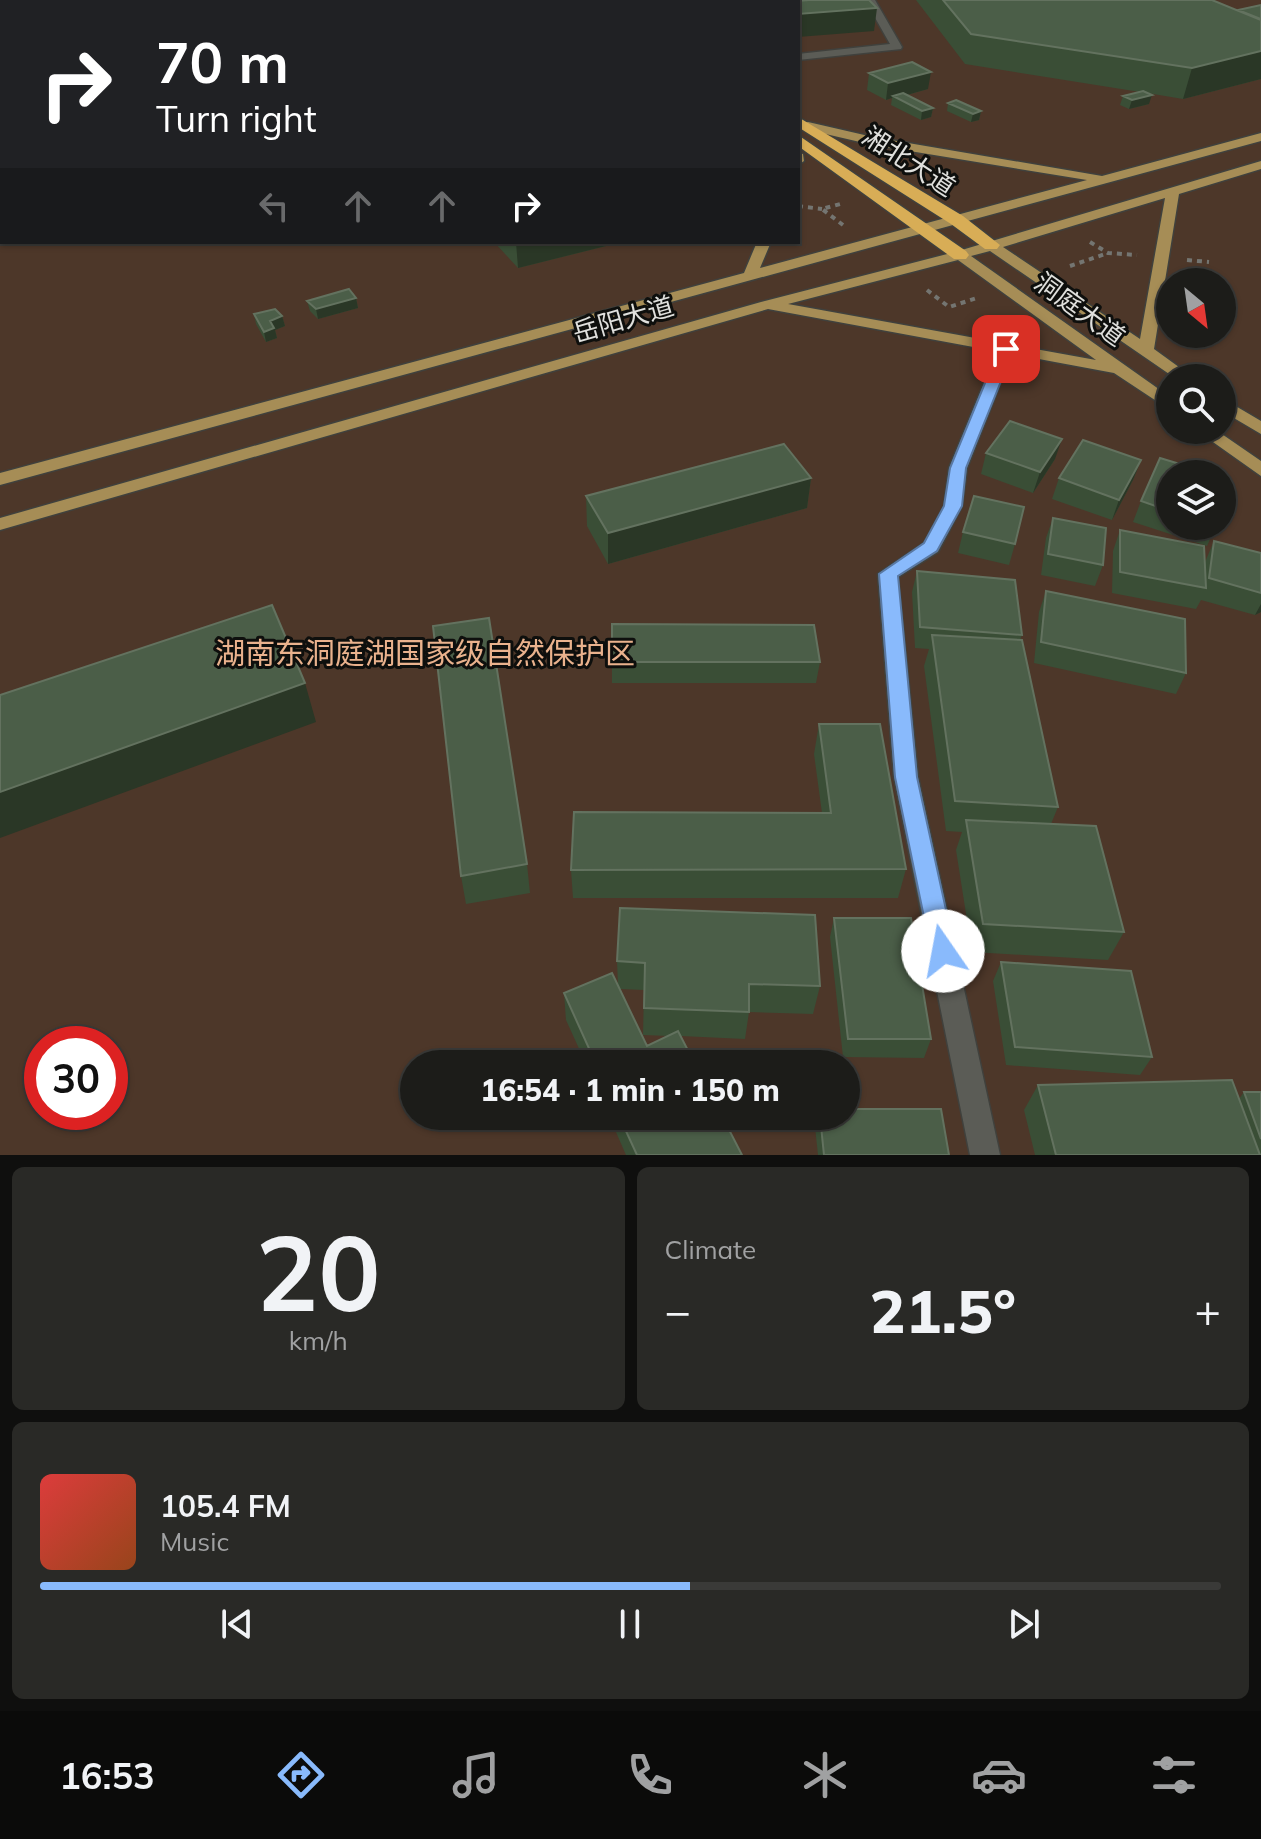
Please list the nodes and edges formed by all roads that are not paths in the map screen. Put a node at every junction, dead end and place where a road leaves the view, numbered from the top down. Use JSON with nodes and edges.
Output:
{"nodes":[{"id":1,"x":870,"y":0,"type":"edge"},
{"id":2,"x":800,"y":57,"type":"edge"},
{"id":3,"x":801,"y":129,"type":"edge"},
{"id":4,"x":1261,"y":137,"type":"edge"},
{"id":5,"x":1261,"y":165,"type":"edge"},
{"id":6,"x":1105,"y":179,"type":"junction"},
{"id":7,"x":1173,"y":189,"type":"junction"},
{"id":8,"x":957,"y":220,"type":"junction"},
{"id":9,"x":927,"y":230,"type":"junction"},
{"id":10,"x":763,"y":244,"type":"edge"},
{"id":11,"x":991,"y":245,"type":"junction"},
{"id":12,"x":960,"y":255,"type":"junction"},
{"id":13,"x":751,"y":273,"type":"junction"},
{"id":14,"x":766,"y":305,"type":"junction"},
{"id":15,"x":1006,"y":349,"type":"junction"},
{"id":16,"x":1146,"y":350,"type":"junction"},
{"id":17,"x":1166,"y":364,"type":"edge"},
{"id":18,"x":1120,"y":369,"type":"junction"},
{"id":19,"x":1156,"y":395,"type":"edge"},
{"id":20,"x":1236,"y":412,"type":"edge"},
{"id":21,"x":1261,"y":429,"type":"edge"},
{"id":22,"x":1225,"y":444,"type":"edge"},
{"id":23,"x":1261,"y":470,"type":"edge"},
{"id":24,"x":0,"y":479,"type":"edge"},
{"id":25,"x":0,"y":524,"type":"edge"},
{"id":26,"x":985,"y":1155,"type":"edge"}],
"edges":[{"from":1,"to":2,"type":"street"},
{"from":3,"to":6,"type":"main road"},
{"from":3,"to":8,"type":"highway","name":"湘北大道"},
{"from":3,"to":9,"type":"highway","name":"湘北大道"},
{"from":4,"to":6,"type":"main road","name":"岳阳大道"},
{"from":5,"to":7,"type":"main road","name":"岳阳大道"},
{"from":6,"to":8,"type":"main road","name":"岳阳大道"},
{"from":7,"to":11,"type":"main road","name":"岳阳大道"},
{"from":7,"to":16,"type":"main road"},
{"from":8,"to":9,"type":"main road","name":"岳阳大道"},
{"from":8,"to":11,"type":"highway","name":"湘北大道"},
{"from":9,"to":12,"type":"highway","name":"湘北大道"},
{"from":9,"to":13,"type":"main road","name":"岳阳大道"},
{"from":10,"to":13,"type":"main road"},
{"from":11,"to":12,"type":"main road","name":"岳阳大道"},
{"from":11,"to":16,"type":"main road","name":"洞庭大道"},
{"from":12,"to":14,"type":"main road","name":"岳阳大道"},
{"from":12,"to":18,"type":"main road","name":"洞庭大道"},
{"from":13,"to":24,"type":"main road","name":"岳阳大道"},
{"from":14,"to":15,"type":"main road"},
{"from":14,"to":25,"type":"main road","name":"岳阳大道"},
{"from":15,"to":18,"type":"main road"},
{"from":15,"to":26,"type":"street"},
{"from":16,"to":17,"type":"main road","name":"洞庭大道"},
{"from":18,"to":19,"type":"main road","name":"洞庭大道"},
{"from":20,"to":21,"type":"main road"},
{"from":22,"to":23,"type":"main road"}]}
